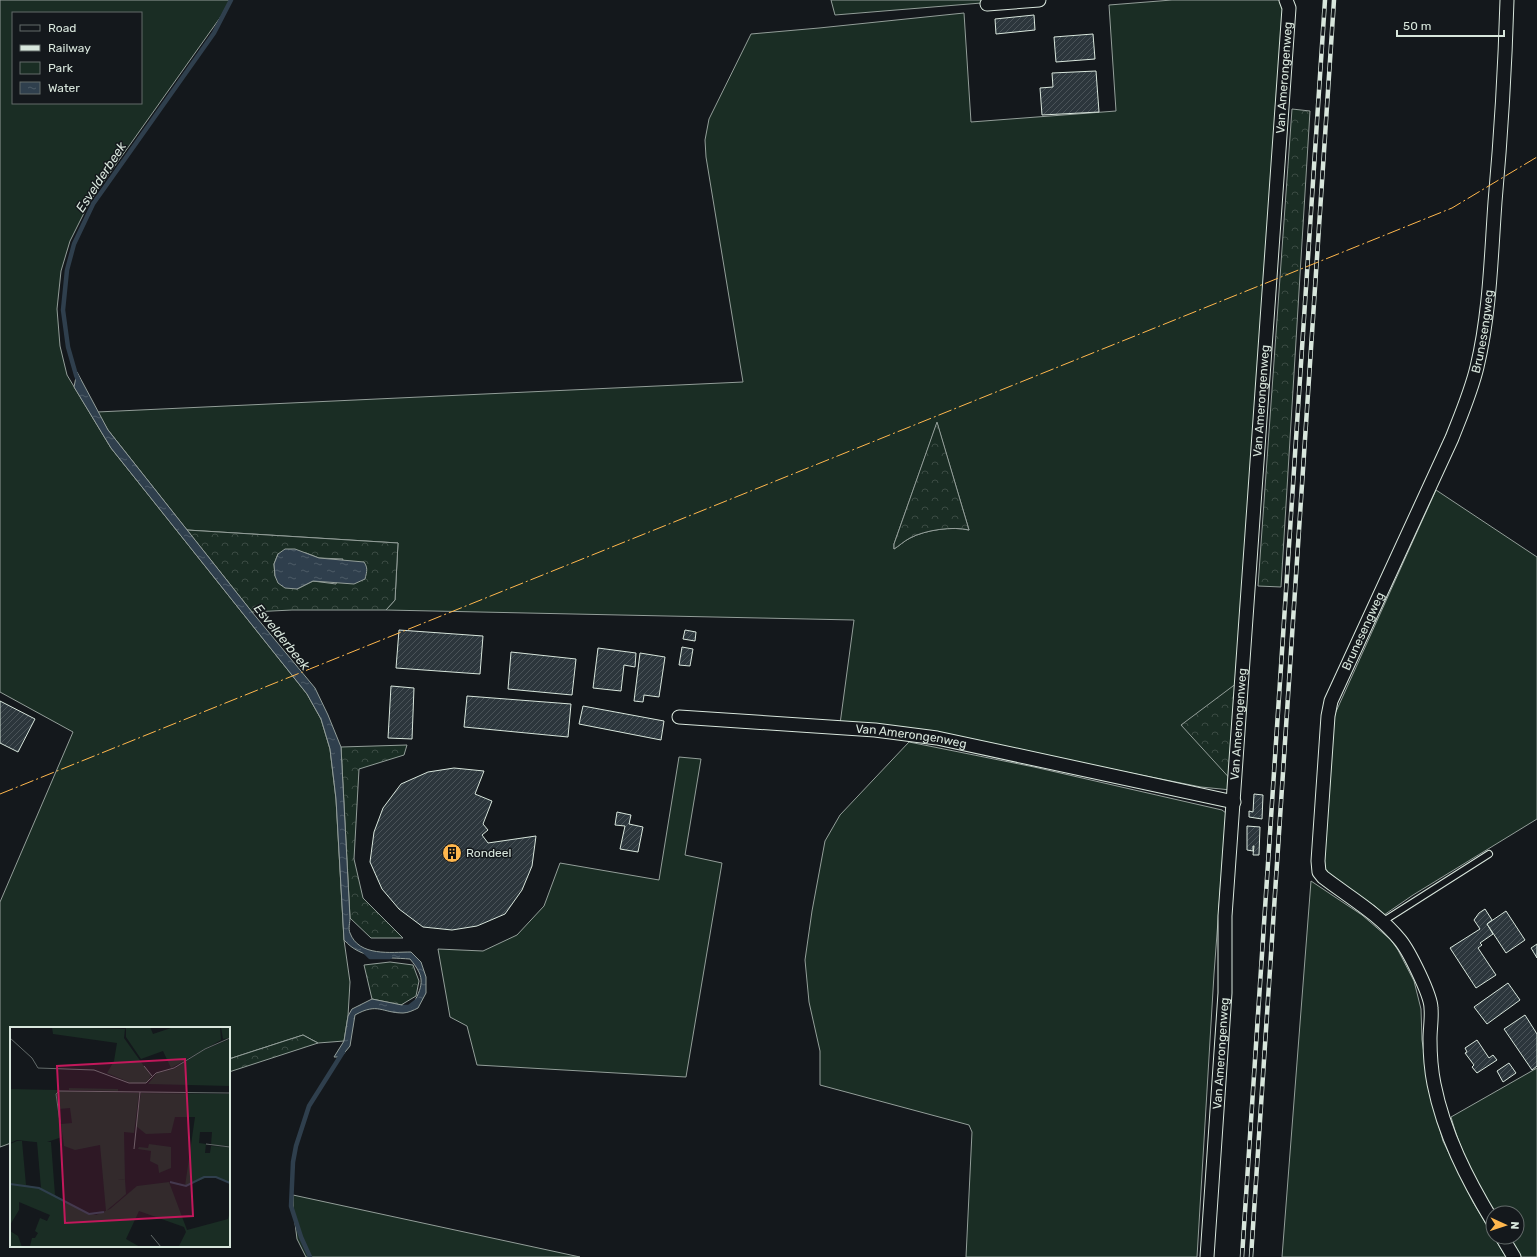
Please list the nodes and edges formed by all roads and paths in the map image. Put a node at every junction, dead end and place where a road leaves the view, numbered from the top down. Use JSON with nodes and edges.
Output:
{"nodes":[{"id":1,"x":1039,"y":0,"type":"edge"},
{"id":2,"x":1286,"y":0,"type":"edge"},
{"id":3,"x":1507,"y":0,"type":"edge"},
{"id":4,"x":987,"y":4,"type":"dead end"},
{"id":5,"x":679,"y":717,"type":"dead end"},
{"id":6,"x":1234,"y":802,"type":"junction"},
{"id":7,"x":1489,"y":854,"type":"dead end"},
{"id":8,"x":1382,"y":922,"type":"junction"},
{"id":9,"x":1485,"y":1208,"type":"edge"},
{"id":10,"x":1507,"y":1245,"type":"edge"},
{"id":11,"x":1207,"y":1257,"type":"edge"},
{"id":12,"x":1514,"y":1257,"type":"edge"}],
"edges":[{"from":1,"to":4,"type":"street"},
{"from":2,"to":6,"type":"street","name":"Van Amerongenweg"},
{"from":3,"to":8,"type":"street","name":"Brunesengweg"},
{"from":5,"to":6,"type":"street","name":"Van Amerongenweg"},
{"from":6,"to":11,"type":"street","name":"Van Amerongenweg"},
{"from":7,"to":8,"type":"lane"},
{"from":8,"to":9,"type":"street","name":"Brunesengweg"},
{"from":10,"to":12,"type":"street"}]}
